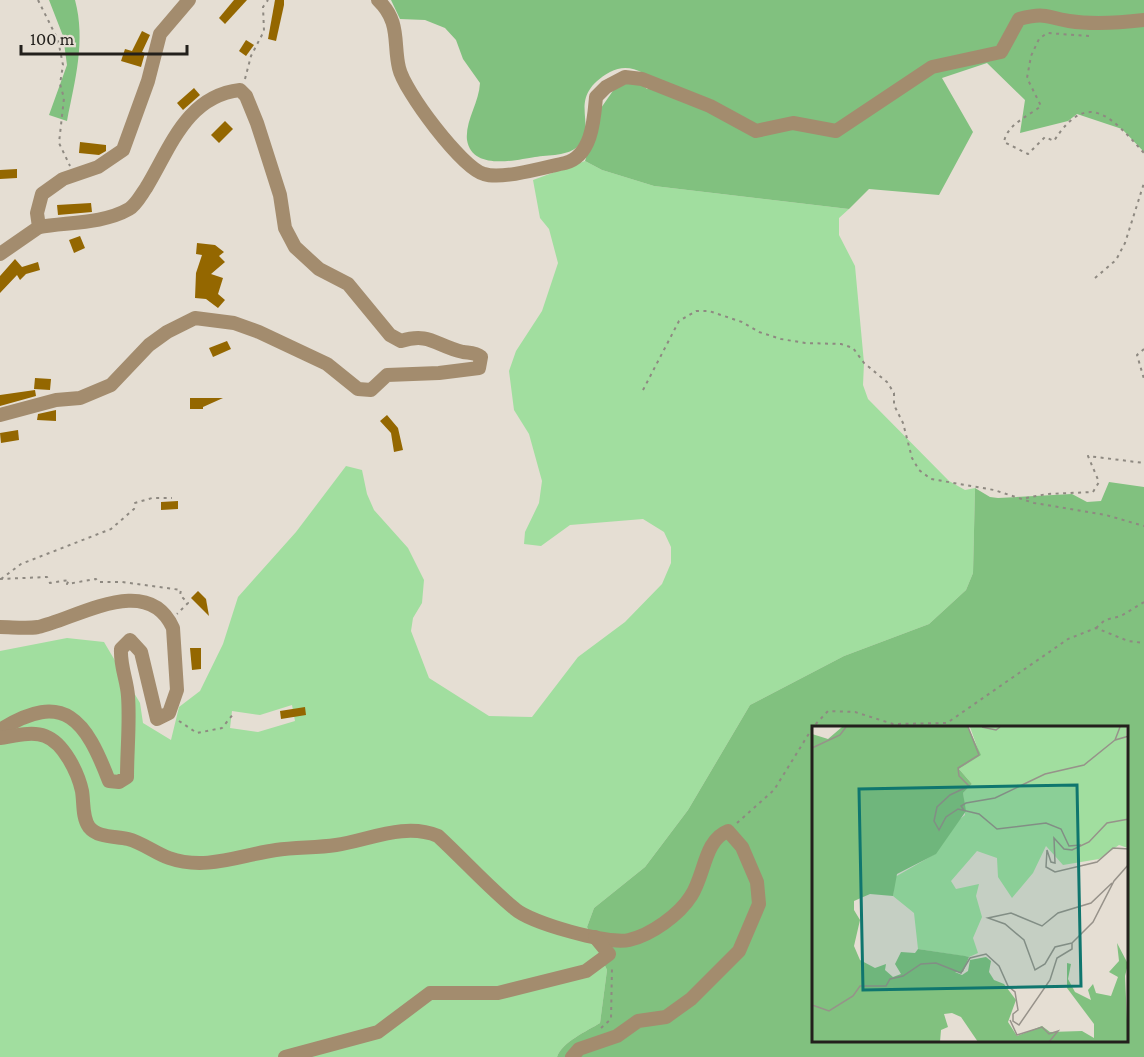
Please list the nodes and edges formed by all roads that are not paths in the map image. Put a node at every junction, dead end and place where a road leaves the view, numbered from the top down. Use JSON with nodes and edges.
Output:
{"nodes":[{"id":1,"x":189,"y":0,"type":"edge"},
{"id":2,"x":378,"y":0,"type":"edge"},
{"id":3,"x":1144,"y":21,"type":"edge"},
{"id":4,"x":39,"y":227,"type":"junction"},
{"id":5,"x":0,"y":254,"type":"edge"},
{"id":6,"x":0,"y":415,"type":"edge"},
{"id":7,"x":0,"y":627,"type":"edge"},
{"id":8,"x":0,"y":730,"type":"edge"},
{"id":9,"x":0,"y":738,"type":"edge"},
{"id":10,"x":595,"y":937,"type":"junction"},
{"id":11,"x":285,"y":1057,"type":"edge"},
{"id":12,"x":572,"y":1057,"type":"edge"}],
"edges":[{"from":1,"to":4,"type":"street"},
{"from":2,"to":3,"type":"street"},
{"from":4,"to":5,"type":"street"},
{"from":4,"to":6,"type":"street"},
{"from":7,"to":8,"type":"street"},
{"from":9,"to":10,"type":"street"},
{"from":10,"to":11,"type":"street"},
{"from":10,"to":12,"type":"street"}]}
